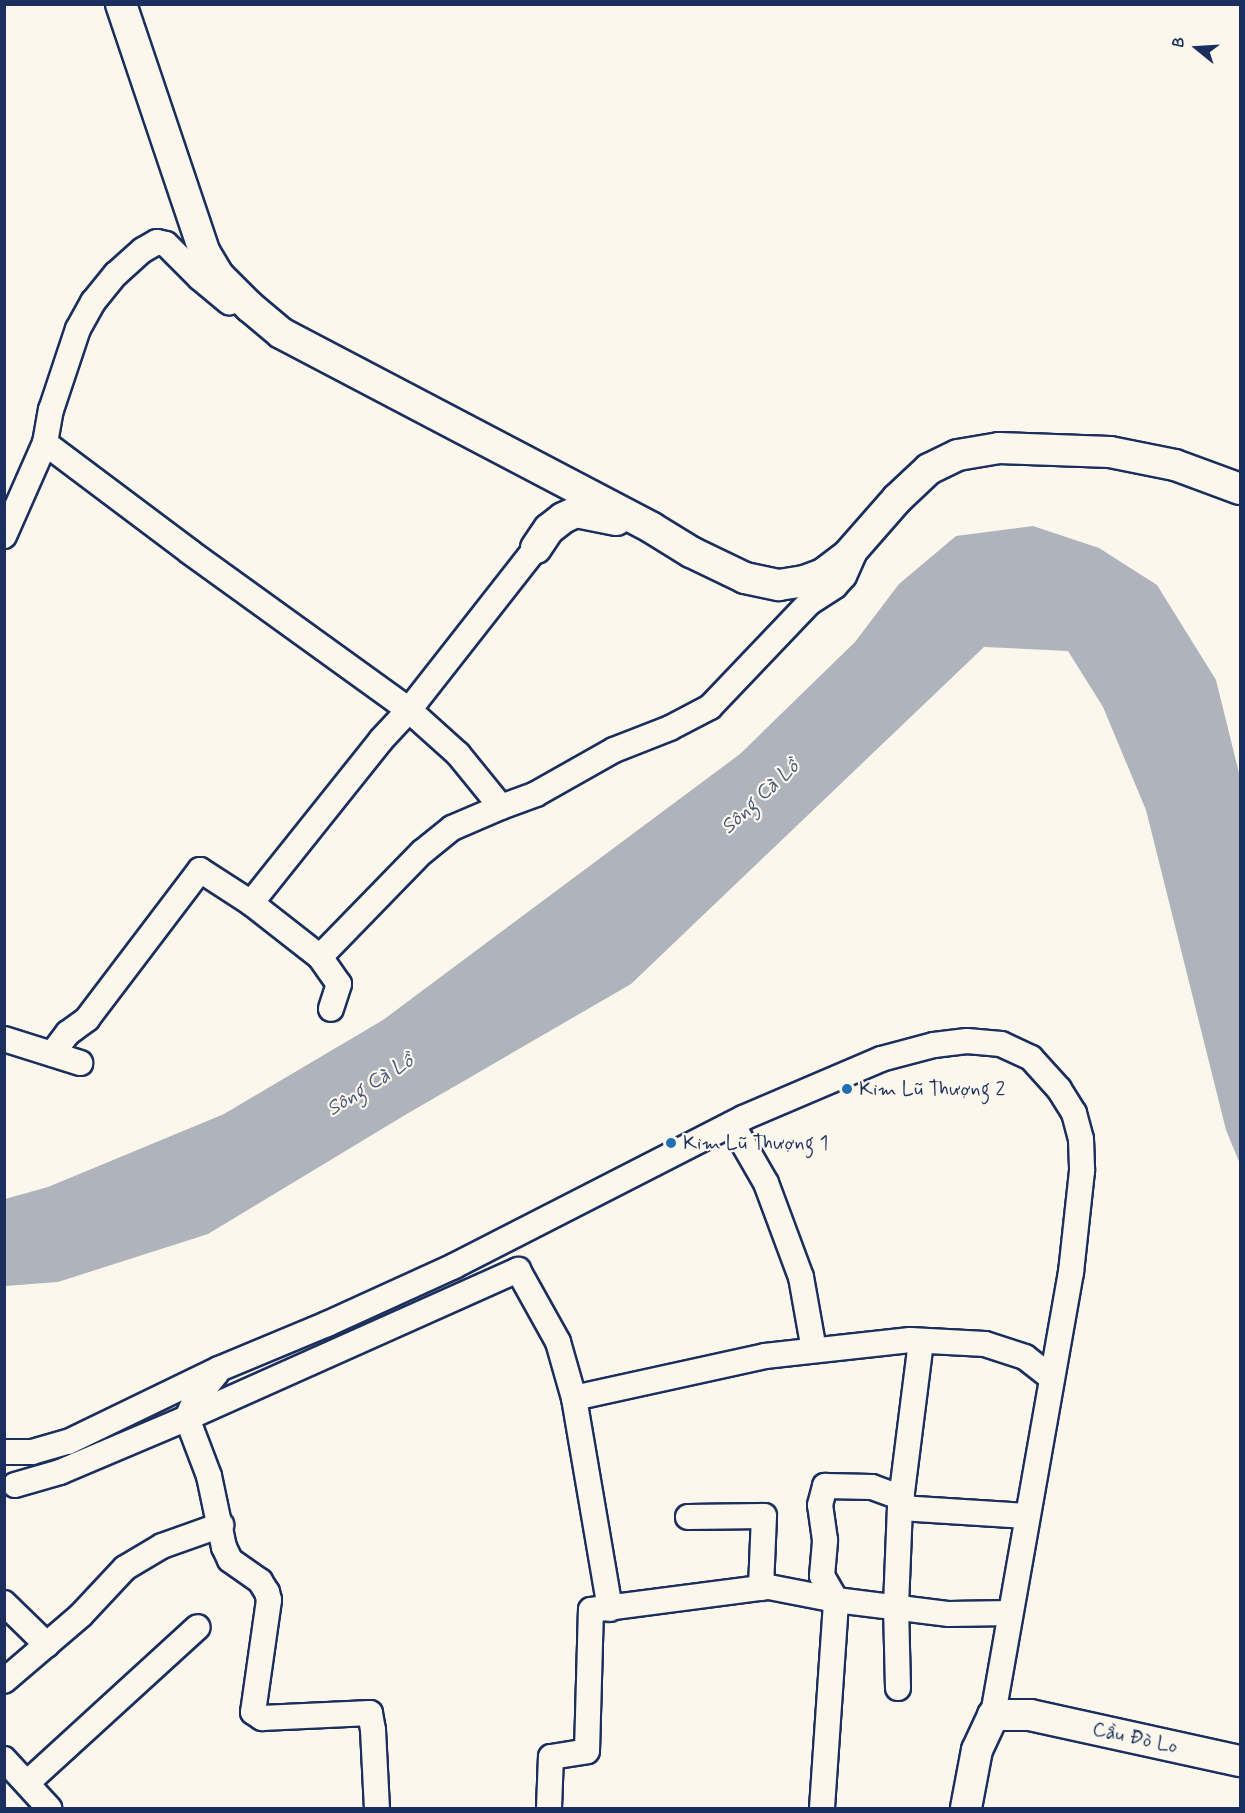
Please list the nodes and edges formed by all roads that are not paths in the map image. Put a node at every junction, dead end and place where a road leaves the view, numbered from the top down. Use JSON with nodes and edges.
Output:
{"nodes":[{"id":1,"x":121,"y":4,"type":"edge"},
{"id":2,"x":281,"y":333,"type":"junction"},
{"id":3,"x":45,"y":443,"type":"junction"},
{"id":4,"x":1240,"y":489,"type":"edge"},
{"id":5,"x":652,"y":528,"type":"junction"},
{"id":6,"x":4,"y":536,"type":"edge"},
{"id":7,"x":858,"y":544,"type":"junction"},
{"id":8,"x":536,"y":548,"type":"joint"},
{"id":9,"x":409,"y":710,"type":"junction"},
{"id":10,"x":501,"y":807,"type":"junction"},
{"id":11,"x":251,"y":903,"type":"junction"},
{"id":12,"x":320,"y":957,"type":"junction"},
{"id":13,"x":331,"y":1009,"type":"dead end"},
{"id":14,"x":4,"y":1039,"type":"edge"},
{"id":15,"x":52,"y":1054,"type":"junction"},
{"id":16,"x":80,"y":1063,"type":"dead end"},
{"id":17,"x":732,"y":1124,"type":"junction"},
{"id":18,"x":454,"y":1266,"type":"junction"},
{"id":19,"x":518,"y":1270,"type":"junction"},
{"id":20,"x":921,"y":1341,"type":"junction"},
{"id":21,"x":814,"y":1350,"type":"junction"},
{"id":22,"x":219,"y":1369,"type":"junction"},
{"id":23,"x":1052,"y":1378,"type":"junction"},
{"id":24,"x":574,"y":1398,"type":"junction"},
{"id":25,"x":187,"y":1418,"type":"junction"},
{"id":26,"x":4,"y":1452,"type":"edge"},
{"id":27,"x":15,"y":1485,"type":"dead end"},
{"id":28,"x":901,"y":1504,"type":"junction"},
{"id":29,"x":1027,"y":1516,"type":"junction"},
{"id":30,"x":688,"y":1517,"type":"dead end"},
{"id":31,"x":221,"y":1526,"type":"junction"},
{"id":32,"x":761,"y":1588,"type":"junction"},
{"id":33,"x":836,"y":1600,"type":"junction"},
{"id":34,"x":4,"y":1603,"type":"edge"},
{"id":35,"x":896,"y":1606,"type":"junction"},
{"id":36,"x":610,"y":1609,"type":"junction"},
{"id":37,"x":1010,"y":1613,"type":"junction"},
{"id":38,"x":198,"y":1627,"type":"dead end"},
{"id":39,"x":47,"y":1645,"type":"junction"},
{"id":40,"x":4,"y":1681,"type":"edge"},
{"id":41,"x":898,"y":1688,"type":"dead end"},
{"id":42,"x":993,"y":1715,"type":"junction"},
{"id":43,"x":4,"y":1759,"type":"edge"},
{"id":44,"x":1240,"y":1761,"type":"edge"},
{"id":45,"x":27,"y":1783,"type":"junction"},
{"id":46,"x":48,"y":1809,"type":"edge"},
{"id":47,"x":377,"y":1809,"type":"edge"},
{"id":48,"x":549,"y":1809,"type":"edge"},
{"id":49,"x":822,"y":1809,"type":"edge"},
{"id":50,"x":966,"y":1809,"type":"edge"}],
"edges":[{"from":1,"to":2,"type":"main road"},
{"from":2,"to":3,"type":"street"},
{"from":2,"to":5,"type":"main road"},
{"from":3,"to":6,"type":"street"},
{"from":3,"to":9,"type":"street"},
{"from":4,"to":7,"type":"main road"},
{"from":5,"to":7,"type":"main road"},
{"from":5,"to":8,"type":"main road"},
{"from":7,"to":10,"type":"street"},
{"from":8,"to":9,"type":"street"},
{"from":9,"to":10,"type":"street"},
{"from":9,"to":11,"type":"street"},
{"from":10,"to":12,"type":"street"},
{"from":11,"to":12,"type":"street"},
{"from":11,"to":15,"type":"street"},
{"from":12,"to":13,"type":"street"},
{"from":14,"to":15,"type":"street"},
{"from":15,"to":16,"type":"street"},
{"from":17,"to":18,"type":"street"},
{"from":17,"to":21,"type":"street"},
{"from":17,"to":23,"type":"street"},
{"from":18,"to":19,"type":"street"},
{"from":18,"to":22,"type":"street"},
{"from":19,"to":24,"type":"street"},
{"from":19,"to":25,"type":"street"},
{"from":20,"to":21,"type":"street"},
{"from":20,"to":23,"type":"street"},
{"from":20,"to":28,"type":"street"},
{"from":21,"to":24,"type":"street"},
{"from":22,"to":25,"type":"street"},
{"from":22,"to":26,"type":"street"},
{"from":23,"to":29,"type":"street"},
{"from":24,"to":36,"type":"street"},
{"from":25,"to":27,"type":"street"},
{"from":25,"to":31,"type":"street"},
{"from":28,"to":29,"type":"street"},
{"from":28,"to":33,"type":"street"},
{"from":28,"to":35,"type":"street"},
{"from":29,"to":37,"type":"street"},
{"from":30,"to":32,"type":"street"},
{"from":31,"to":39,"type":"street"},
{"from":31,"to":47,"type":"street"},
{"from":32,"to":33,"type":"street"},
{"from":32,"to":36,"type":"street"},
{"from":33,"to":35,"type":"street"},
{"from":33,"to":49,"type":"street"},
{"from":34,"to":39,"type":"street"},
{"from":35,"to":37,"type":"street"},
{"from":35,"to":41,"type":"street"},
{"from":36,"to":48,"type":"street"},
{"from":37,"to":42,"type":"street"},
{"from":38,"to":45,"type":"street"},
{"from":39,"to":40,"type":"street"},
{"from":42,"to":44,"type":"main road","name":"Cầu Đò Lo"},
{"from":42,"to":50,"type":"main road"},
{"from":43,"to":45,"type":"street"},
{"from":45,"to":46,"type":"street"}]}
